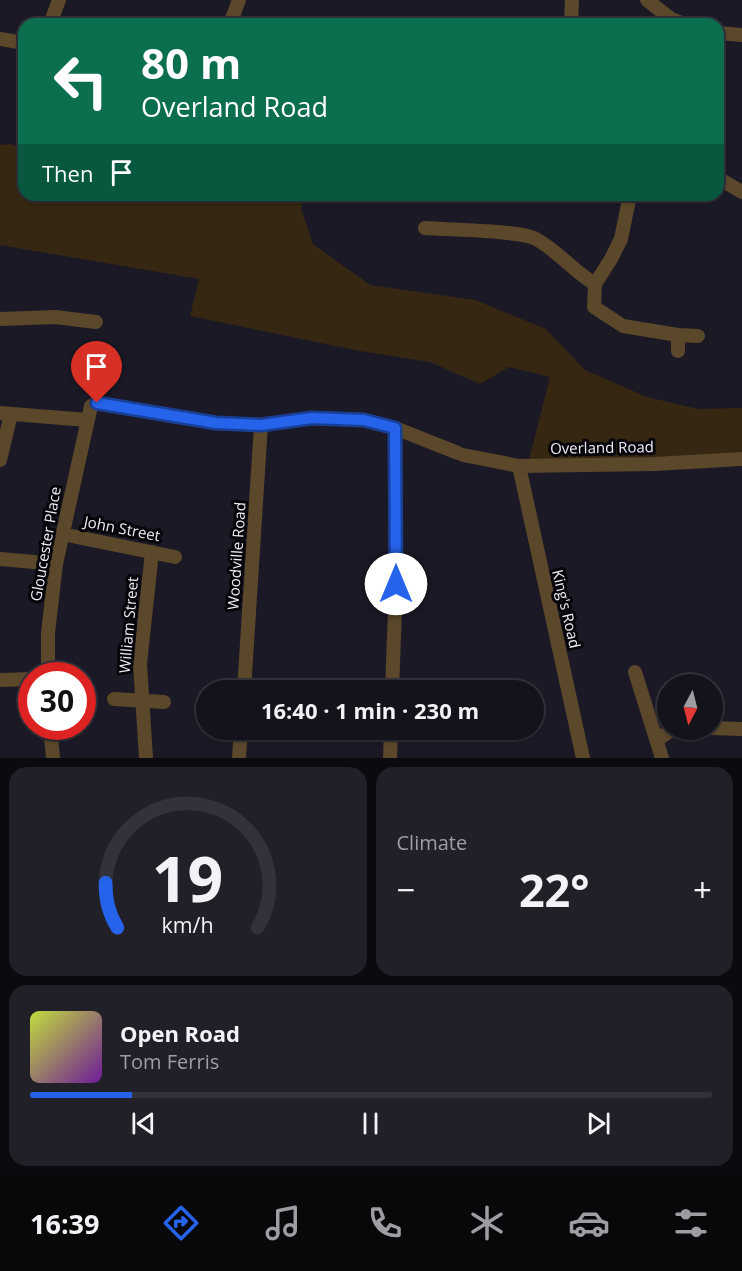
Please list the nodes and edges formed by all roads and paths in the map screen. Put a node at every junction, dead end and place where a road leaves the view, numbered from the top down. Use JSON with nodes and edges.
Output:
{"nodes":[{"id":1,"x":59,"y":0,"type":"edge"},
{"id":2,"x":239,"y":0,"type":"edge"},
{"id":3,"x":572,"y":0,"type":"edge"},
{"id":4,"x":647,"y":0,"type":"edge"},
{"id":5,"x":52,"y":18,"type":"edge"},
{"id":6,"x":232,"y":18,"type":"edge"},
{"id":7,"x":571,"y":18,"type":"edge"},
{"id":8,"x":670,"y":18,"type":"edge"},
{"id":9,"x":724,"y":34,"type":"edge"},
{"id":10,"x":742,"y":35,"type":"edge"},
{"id":11,"x":0,"y":39,"type":"edge"},
{"id":12,"x":18,"y":41,"type":"edge"},
{"id":13,"x":724,"y":182,"type":"edge"},
{"id":14,"x":742,"y":192,"type":"edge"},
{"id":15,"x":629,"y":201,"type":"edge"},
{"id":16,"x":425,"y":228,"type":"dead end"},
{"id":17,"x":595,"y":284,"type":"junction"},
{"id":18,"x":0,"y":320,"type":"edge"},
{"id":19,"x":96,"y":322,"type":"dead end"},
{"id":20,"x":678,"y":335,"type":"junction"},
{"id":21,"x":698,"y":336,"type":"dead end"},
{"id":22,"x":678,"y":351,"type":"dead end"},
{"id":23,"x":6,"y":413,"type":"edge"},
{"id":24,"x":87,"y":420,"type":"junction"},
{"id":25,"x":261,"y":425,"type":"junction"},
{"id":26,"x":395,"y":428,"type":"junction"},
{"id":27,"x":742,"y":459,"type":"edge"},
{"id":28,"x":0,"y":460,"type":"edge"},
{"id":29,"x":519,"y":466,"type":"junction"},
{"id":30,"x":62,"y":534,"type":"junction"},
{"id":31,"x":152,"y":552,"type":"junction"},
{"id":32,"x":175,"y":557,"type":"dead end"},
{"id":33,"x":0,"y":559,"type":"edge"},
{"id":34,"x":56,"y":564,"type":"junction"},
{"id":35,"x":48,"y":662,"type":"edge"},
{"id":36,"x":635,"y":672,"type":"dead end"},
{"id":37,"x":18,"y":679,"type":"edge"},
{"id":38,"x":0,"y":680,"type":"edge"},
{"id":39,"x":245,"y":680,"type":"edge"},
{"id":40,"x":392,"y":680,"type":"edge"},
{"id":41,"x":114,"y":699,"type":"dead end"},
{"id":42,"x":141,"y":701,"type":"junction"},
{"id":43,"x":164,"y":702,"type":"dead end"},
{"id":44,"x":723,"y":728,"type":"edge"},
{"id":45,"x":742,"y":729,"type":"edge"},
{"id":46,"x":51,"y":740,"type":"edge"},
{"id":47,"x":240,"y":740,"type":"edge"},
{"id":48,"x":391,"y":740,"type":"edge"},
{"id":49,"x":657,"y":740,"type":"joint"},
{"id":50,"x":53,"y":758,"type":"edge"},
{"id":51,"x":146,"y":758,"type":"edge"},
{"id":52,"x":239,"y":758,"type":"edge"},
{"id":53,"x":390,"y":758,"type":"edge"},
{"id":54,"x":583,"y":758,"type":"edge"},
{"id":55,"x":662,"y":758,"type":"edge"}],
"edges":[{"from":1,"to":5,"type":"street"},
{"from":2,"to":6,"type":"street"},
{"from":3,"to":7,"type":"street"},
{"from":4,"to":8,"type":"street"},
{"from":9,"to":10,"type":"street"},
{"from":11,"to":12,"type":"street"},
{"from":13,"to":14,"type":"street"},
{"from":15,"to":17,"type":"street"},
{"from":16,"to":17,"type":"street"},
{"from":17,"to":20,"type":"street"},
{"from":18,"to":19,"type":"street"},
{"from":20,"to":21,"type":"street"},
{"from":20,"to":22,"type":"street"},
{"from":23,"to":24,"type":"street"},
{"from":23,"to":28,"type":"street"},
{"from":24,"to":25,"type":"street","name":"Overland Road"},
{"from":24,"to":30,"type":"street","name":"Gloucester Place"},
{"from":25,"to":26,"type":"street","name":"Overland Road"},
{"from":25,"to":39,"type":"street","name":"Woodville Road"},
{"from":26,"to":29,"type":"street","name":"Overland Road"},
{"from":26,"to":40,"type":"street"},
{"from":27,"to":29,"type":"street","name":"Overland Road"},
{"from":29,"to":54,"type":"street","name":"King's Road"},
{"from":30,"to":31,"type":"street","name":"John Street"},
{"from":30,"to":34,"type":"street","name":"Gloucester Place"},
{"from":31,"to":32,"type":"street","name":"John Street"},
{"from":31,"to":42,"type":"street","name":"William Street"},
{"from":33,"to":34,"type":"street"},
{"from":34,"to":35,"type":"street","name":"Gloucester Place"},
{"from":36,"to":49,"type":"street"},
{"from":37,"to":38,"type":"street"},
{"from":41,"to":42,"type":"street"},
{"from":42,"to":43,"type":"street"},
{"from":42,"to":51,"type":"street","name":"William Street"},
{"from":44,"to":45,"type":"street"},
{"from":46,"to":50,"type":"street"},
{"from":47,"to":52,"type":"street"},
{"from":48,"to":53,"type":"street"},
{"from":49,"to":55,"type":"street"}]}
